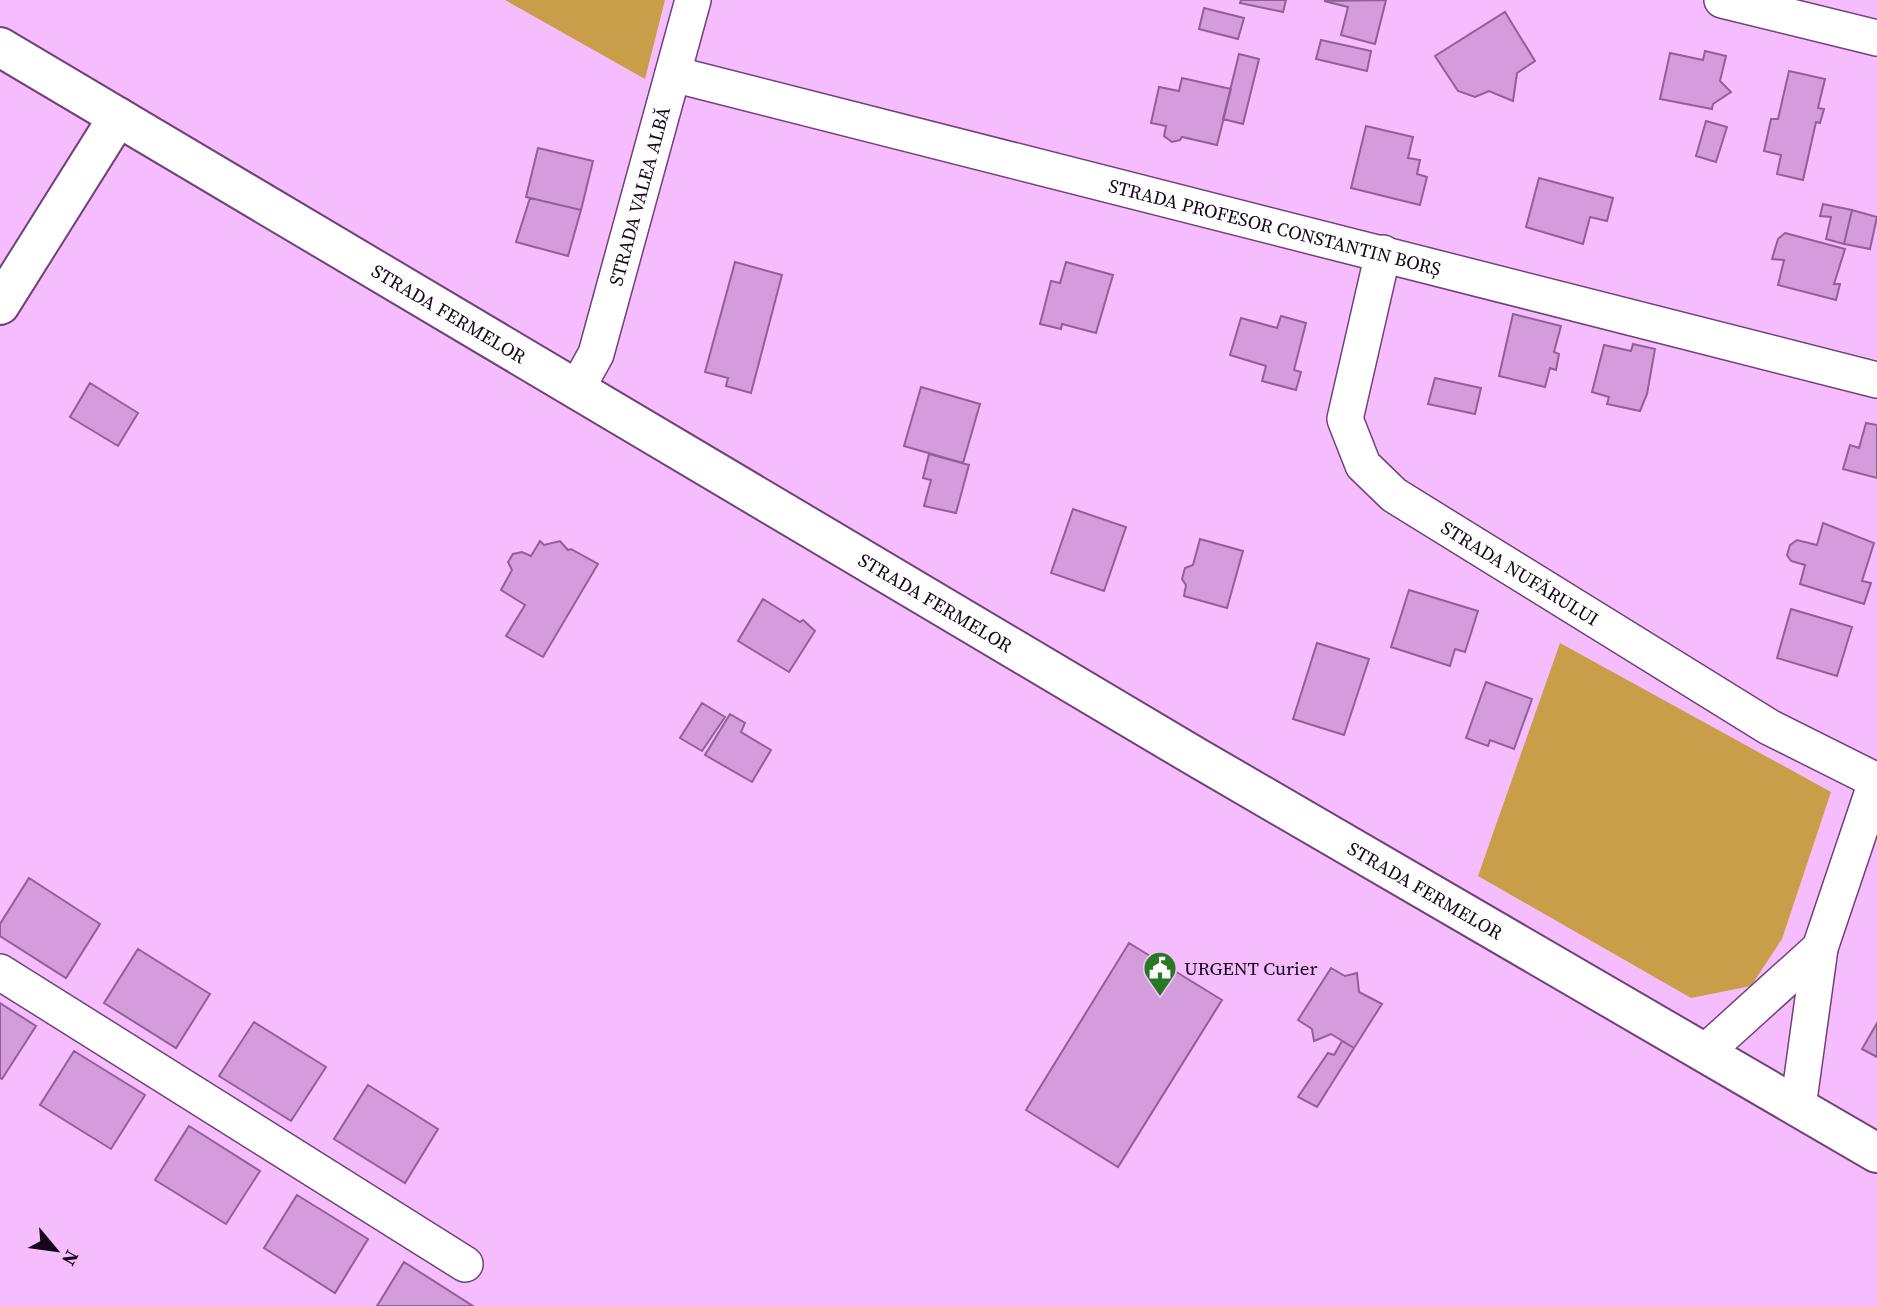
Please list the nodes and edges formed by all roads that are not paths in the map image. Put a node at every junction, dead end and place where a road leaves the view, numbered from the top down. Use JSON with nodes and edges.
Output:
{"nodes":[{"id":1,"x":693,"y":0,"type":"edge"},
{"id":2,"x":1722,"y":0,"type":"edge"},
{"id":3,"x":1877,"y":38,"type":"edge"},
{"id":4,"x":0,"y":47,"type":"edge"},
{"id":5,"x":673,"y":74,"type":"junction"},
{"id":6,"x":118,"y":117,"type":"junction"},
{"id":7,"x":1383,"y":253,"type":"junction"},
{"id":8,"x":0,"y":305,"type":"edge"},
{"id":9,"x":1877,"y":380,"type":"edge"},
{"id":10,"x":576,"y":390,"type":"junction"},
{"id":11,"x":1877,"y":780,"type":"edge"},
{"id":12,"x":1820,"y":948,"type":"junction"},
{"id":13,"x":0,"y":972,"type":"edge"},
{"id":14,"x":1704,"y":1053,"type":"junction"},
{"id":15,"x":1798,"y":1107,"type":"junction"},
{"id":16,"x":1877,"y":1153,"type":"edge"},
{"id":17,"x":465,"y":1264,"type":"dead end"}],
"edges":[{"from":1,"to":5,"type":"street","name":"STRADA VALEA ALBĂ"},
{"from":2,"to":3,"type":"street"},
{"from":4,"to":6,"type":"street","name":"STRADA FERMELOR"},
{"from":5,"to":7,"type":"street","name":"STRADA PROFESOR CONSTANTIN BORȘ"},
{"from":5,"to":10,"type":"street","name":"STRADA VALEA ALBĂ"},
{"from":6,"to":8,"type":"street"},
{"from":6,"to":10,"type":"street","name":"STRADA FERMELOR"},
{"from":7,"to":9,"type":"street","name":"STRADA PROFESOR CONSTANTIN BORȘ"},
{"from":7,"to":11,"type":"street","name":"STRADA NUFĂRULUI"},
{"from":10,"to":14,"type":"street","name":"STRADA FERMELOR"},
{"from":11,"to":12,"type":"street"},
{"from":12,"to":14,"type":"street"},
{"from":12,"to":15,"type":"street"},
{"from":13,"to":17,"type":"street"},
{"from":14,"to":15,"type":"street","name":"STRADA FERMELOR"},
{"from":15,"to":16,"type":"street","name":"STRADA FERMELOR"}]}
